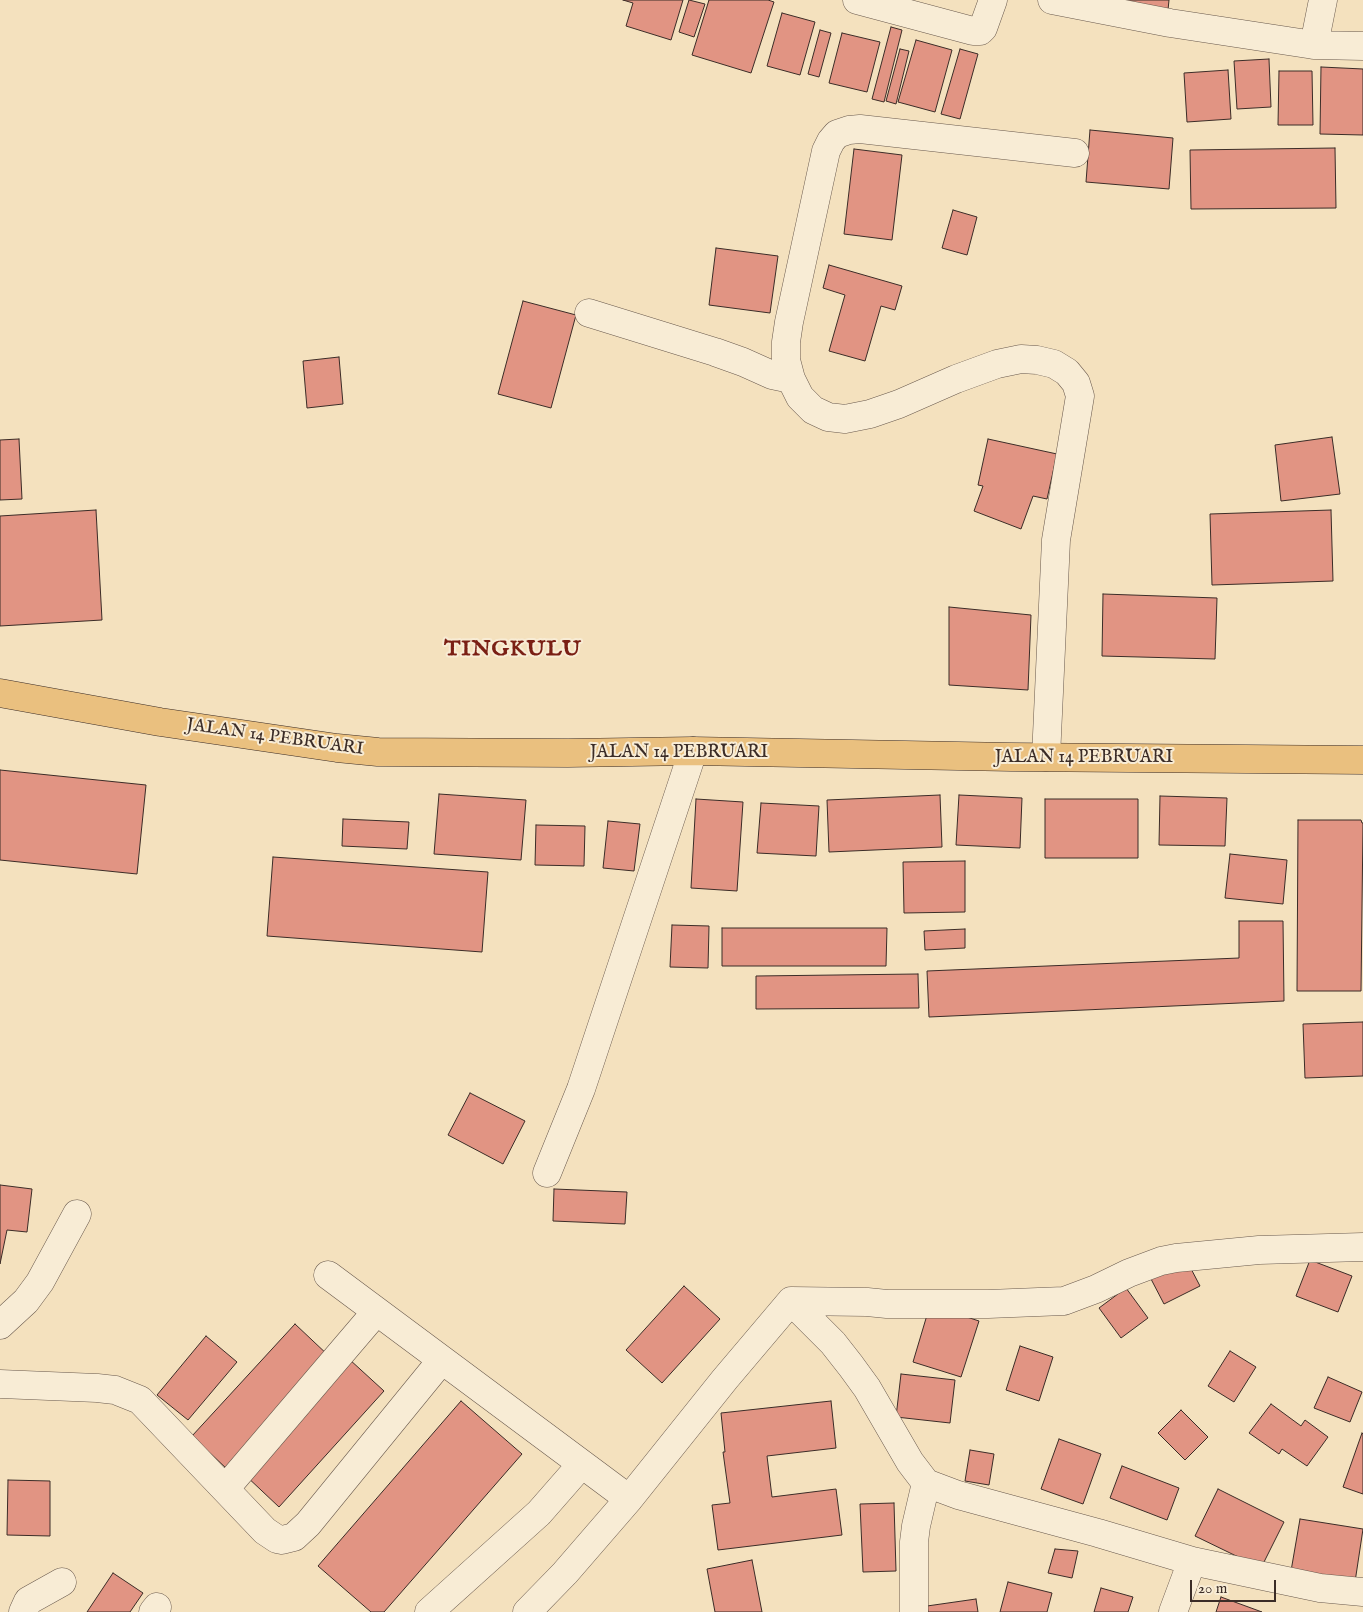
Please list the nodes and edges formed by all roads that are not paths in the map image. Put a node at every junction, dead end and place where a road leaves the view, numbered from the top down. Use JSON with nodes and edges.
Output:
{"nodes":[{"id":1,"x":857,"y":0,"type":"edge"},
{"id":2,"x":993,"y":0,"type":"edge"},
{"id":3,"x":1052,"y":0,"type":"edge"},
{"id":4,"x":1323,"y":0,"type":"edge"},
{"id":5,"x":1314,"y":45,"type":"junction"},
{"id":6,"x":1363,"y":46,"type":"edge"},
{"id":7,"x":1075,"y":153,"type":"dead end"},
{"id":8,"x":589,"y":313,"type":"dead end"},
{"id":9,"x":791,"y":379,"type":"junction"},
{"id":10,"x":0,"y":693,"type":"edge"},
{"id":11,"x":693,"y":751,"type":"junction"},
{"id":12,"x":1046,"y":757,"type":"junction"},
{"id":13,"x":1363,"y":760,"type":"edge"},
{"id":14,"x":547,"y":1173,"type":"dead end"},
{"id":15,"x":77,"y":1214,"type":"dead end"},
{"id":16,"x":1363,"y":1247,"type":"edge"},
{"id":17,"x":328,"y":1275,"type":"dead end"},
{"id":18,"x":791,"y":1302,"type":"junction"},
{"id":19,"x":376,"y":1312,"type":"junction"},
{"id":20,"x":0,"y":1324,"type":"edge"},
{"id":21,"x":441,"y":1361,"type":"junction"},
{"id":22,"x":0,"y":1384,"type":"edge"},
{"id":23,"x":581,"y":1465,"type":"junction"},
{"id":24,"x":926,"y":1483,"type":"junction"},
{"id":25,"x":224,"y":1489,"type":"junction"},
{"id":26,"x":629,"y":1500,"type":"junction"},
{"id":27,"x":1192,"y":1561,"type":"junction"},
{"id":28,"x":62,"y":1582,"type":"dead end"},
{"id":29,"x":1363,"y":1592,"type":"edge"},
{"id":30,"x":23,"y":1612,"type":"edge"},
{"id":31,"x":429,"y":1612,"type":"edge"},
{"id":32,"x":527,"y":1612,"type":"edge"},
{"id":33,"x":914,"y":1612,"type":"edge"},
{"id":34,"x":1173,"y":1612,"type":"edge"}],
"edges":[{"from":1,"to":2,"type":"street"},
{"from":3,"to":5,"type":"street"},
{"from":4,"to":5,"type":"street"},
{"from":5,"to":6,"type":"street"},
{"from":7,"to":9,"type":"street"},
{"from":8,"to":9,"type":"street"},
{"from":9,"to":12,"type":"street"},
{"from":10,"to":11,"type":"main road","name":"JALAN 14 PEBRUARI"},
{"from":11,"to":12,"type":"main road","name":"JALAN 14 PEBRUARI"},
{"from":11,"to":14,"type":"street"},
{"from":12,"to":13,"type":"main road","name":"JALAN 14 PEBRUARI"},
{"from":15,"to":20,"type":"street"},
{"from":16,"to":18,"type":"street"},
{"from":17,"to":19,"type":"street"},
{"from":18,"to":24,"type":"street"},
{"from":18,"to":26,"type":"street"},
{"from":19,"to":21,"type":"street"},
{"from":19,"to":25,"type":"street"},
{"from":21,"to":23,"type":"street"},
{"from":21,"to":25,"type":"street"},
{"from":22,"to":25,"type":"street"},
{"from":23,"to":26,"type":"street"},
{"from":23,"to":31,"type":"street"},
{"from":24,"to":27,"type":"street"},
{"from":24,"to":33,"type":"street"},
{"from":26,"to":32,"type":"street"},
{"from":27,"to":29,"type":"street"},
{"from":27,"to":34,"type":"street"},
{"from":28,"to":30,"type":"street"}]}
